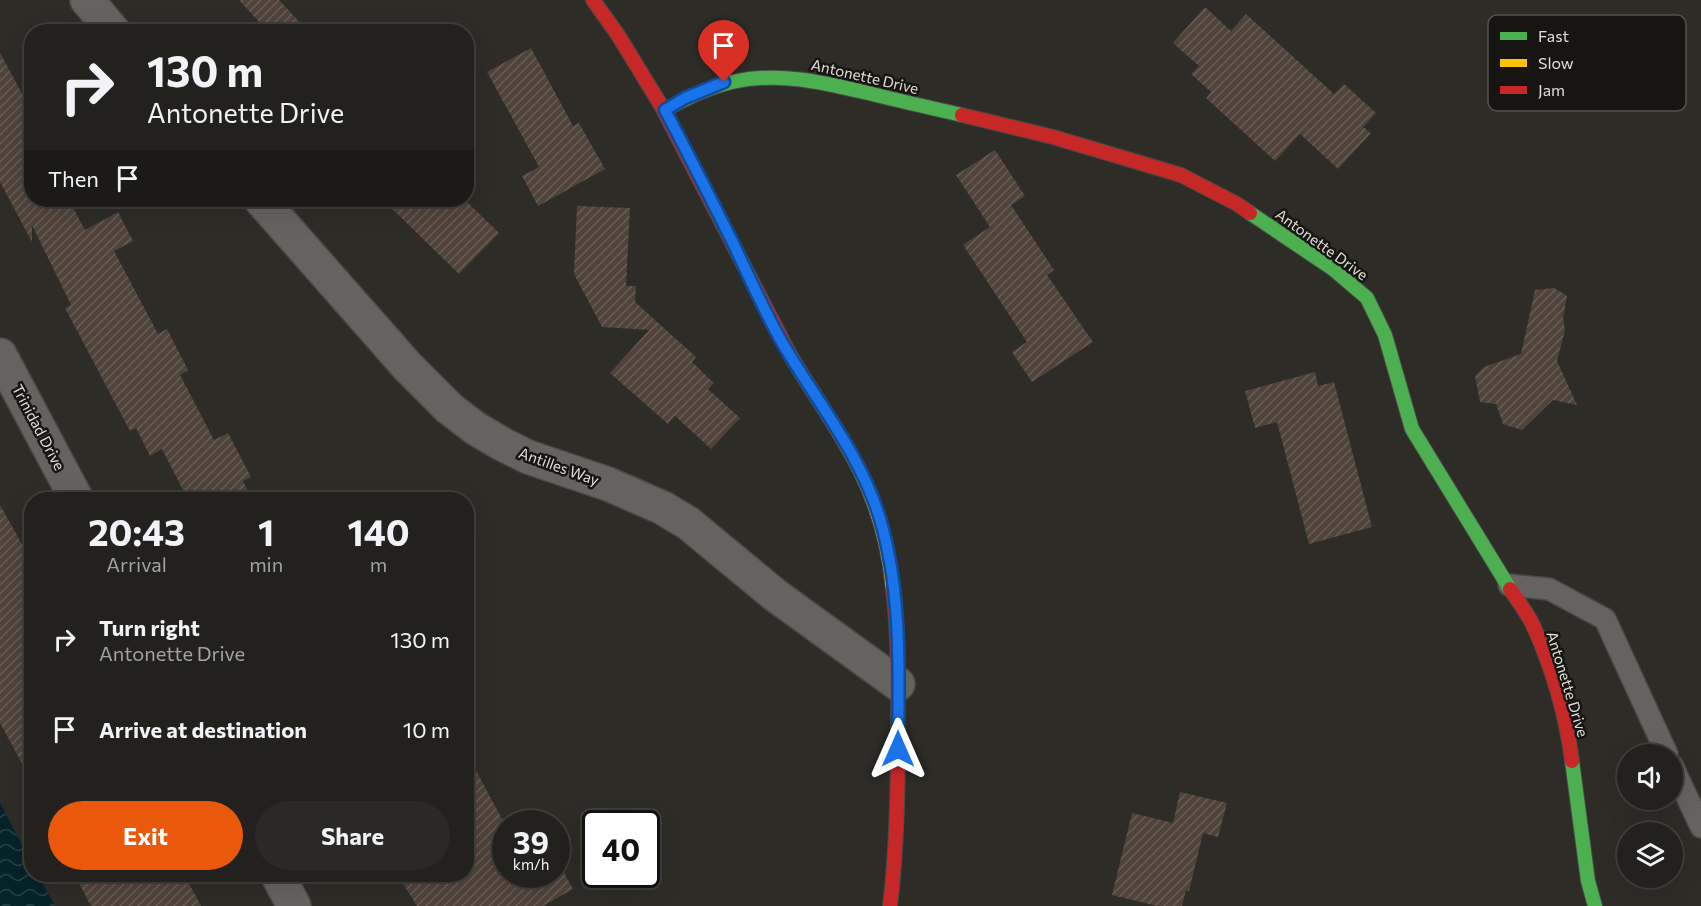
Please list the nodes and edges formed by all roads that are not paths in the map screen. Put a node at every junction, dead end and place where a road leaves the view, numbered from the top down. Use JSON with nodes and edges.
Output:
{"nodes":[{"id":1,"x":87,"y":0,"type":"edge"},
{"id":2,"x":593,"y":0,"type":"edge"},
{"id":3,"x":107,"y":24,"type":"edge"},
{"id":4,"x":665,"y":110,"type":"junction"},
{"id":5,"x":267,"y":207,"type":"edge"},
{"id":6,"x":0,"y":355,"type":"edge"},
{"id":7,"x":73,"y":492,"type":"edge"},
{"id":8,"x":1509,"y":585,"type":"junction"},
{"id":9,"x":898,"y":684,"type":"junction"},
{"id":10,"x":1662,"y":744,"type":"edge"},
{"id":11,"x":1683,"y":789,"type":"edge"},
{"id":12,"x":1701,"y":827,"type":"edge"},
{"id":13,"x":281,"y":882,"type":"edge"},
{"id":14,"x":294,"y":906,"type":"edge"},
{"id":15,"x":890,"y":906,"type":"edge"},
{"id":16,"x":1595,"y":906,"type":"edge"}],
"edges":[{"from":1,"to":3,"type":"street"},
{"from":2,"to":4,"type":"street"},
{"from":4,"to":8,"type":"street","name":"Antonette Drive"},
{"from":4,"to":9,"type":"street"},
{"from":5,"to":9,"type":"street","name":"Antilles Way"},
{"from":6,"to":7,"type":"street","name":"Trinidad Drive"},
{"from":8,"to":10,"type":"lane"},
{"from":8,"to":16,"type":"street","name":"Antonette Drive"},
{"from":9,"to":15,"type":"street"},
{"from":11,"to":12,"type":"lane"},
{"from":13,"to":14,"type":"street"}]}
